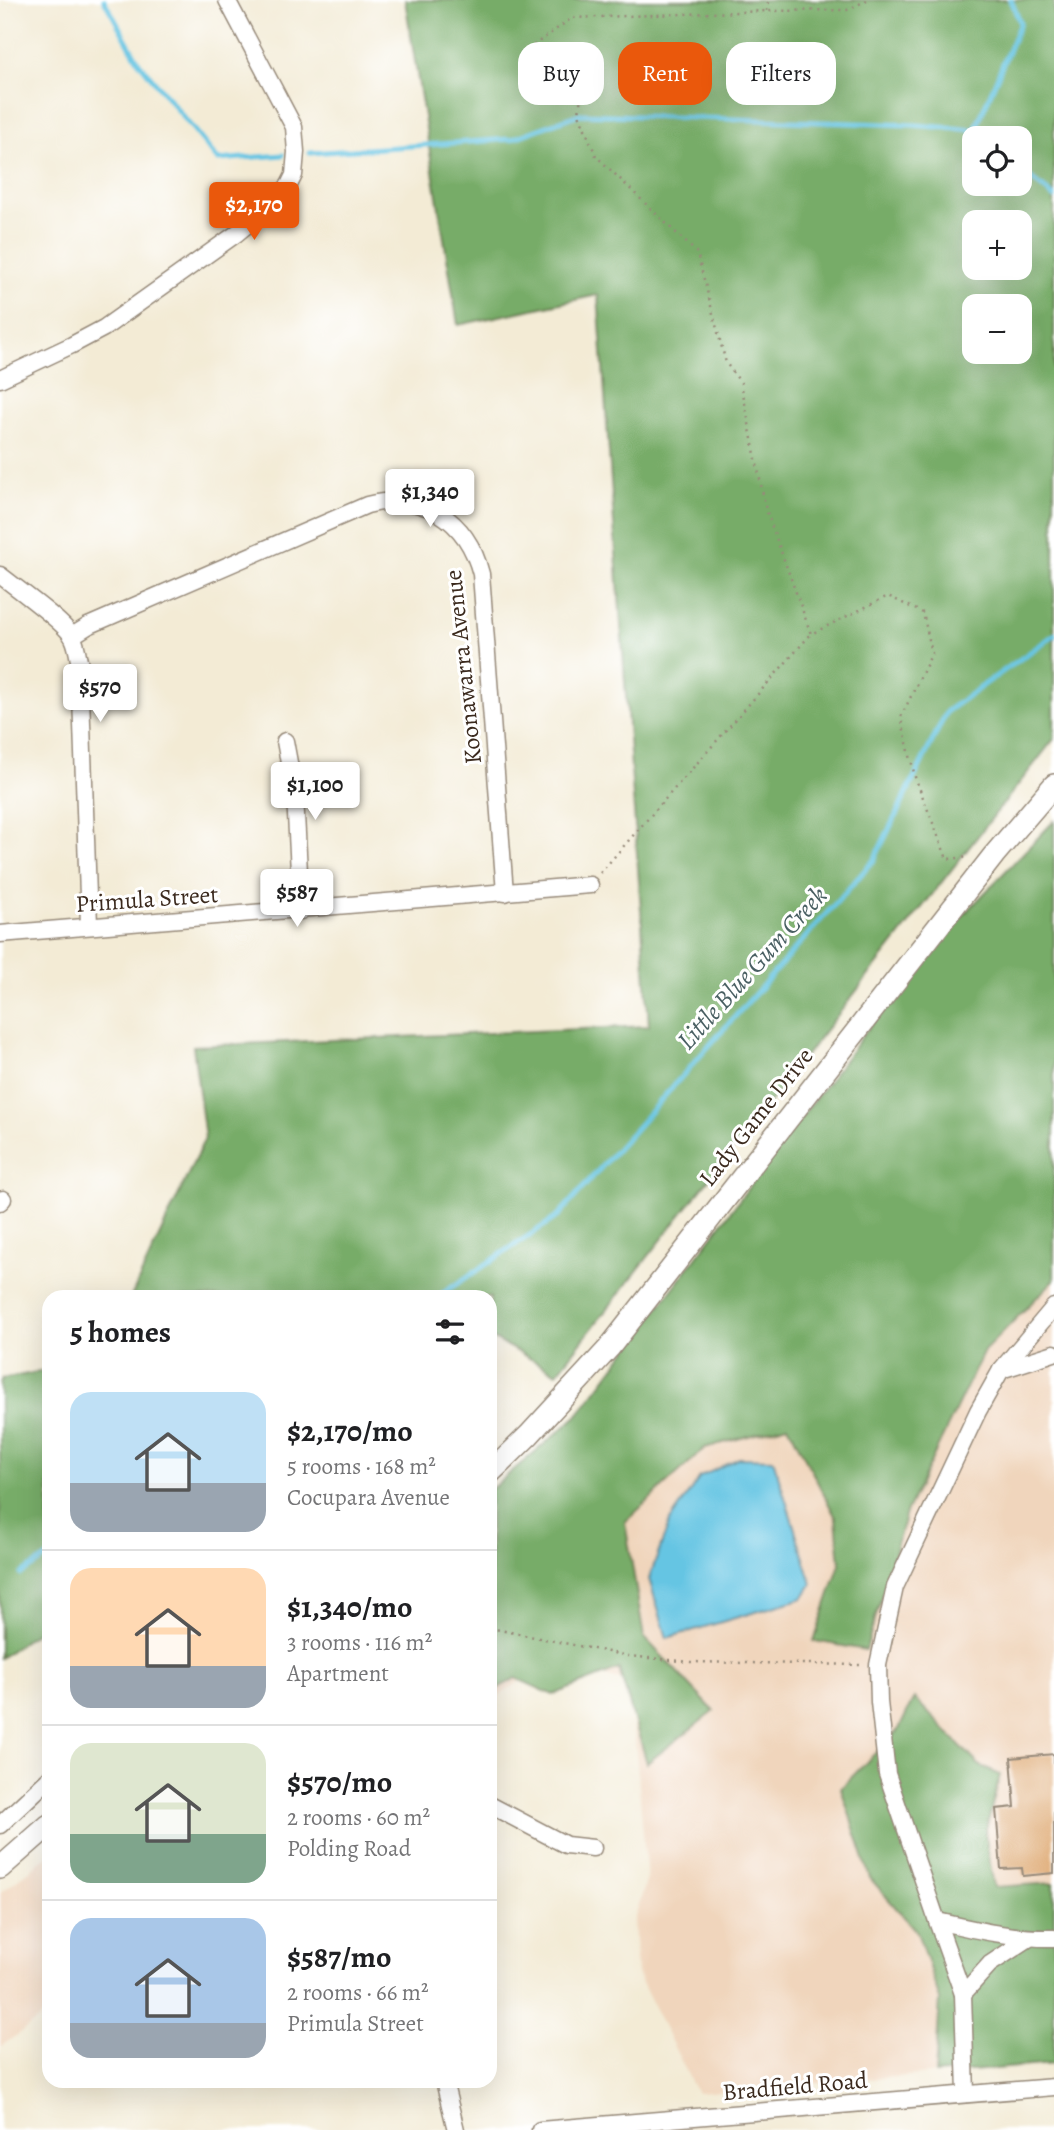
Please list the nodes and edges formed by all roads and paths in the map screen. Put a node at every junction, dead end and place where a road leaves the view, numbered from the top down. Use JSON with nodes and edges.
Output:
{"nodes":[{"id":1,"x":227,"y":0,"type":"edge"},
{"id":2,"x":768,"y":0,"type":"edge"},
{"id":3,"x":867,"y":0,"type":"edge"},
{"id":4,"x":767,"y":10,"type":"junction"},
{"id":5,"x":0,"y":379,"type":"edge"},
{"id":6,"x":0,"y":575,"type":"edge"},
{"id":7,"x":811,"y":634,"type":"junction"},
{"id":8,"x":72,"y":636,"type":"junction"},
{"id":9,"x":285,"y":741,"type":"dead end"},
{"id":10,"x":1054,"y":785,"type":"edge"},
{"id":11,"x":994,"y":855,"type":"junction"},
{"id":12,"x":590,"y":885,"type":"joint"},
{"id":13,"x":505,"y":893,"type":"junction"},
{"id":14,"x":302,"y":911,"type":"junction"},
{"id":15,"x":89,"y":925,"type":"junction"},
{"id":16,"x":0,"y":934,"type":"edge"},
{"id":17,"x":1054,"y":1307,"type":"edge"},
{"id":18,"x":1054,"y":1353,"type":"edge"},
{"id":19,"x":1001,"y":1370,"type":"junction"},
{"id":20,"x":497,"y":1465,"type":"edge"},
{"id":21,"x":497,"y":1629,"type":"edge"},
{"id":22,"x":878,"y":1665,"type":"junction"},
{"id":23,"x":42,"y":1786,"type":"edge"},
{"id":24,"x":497,"y":1809,"type":"edge"},
{"id":25,"x":0,"y":1825,"type":"edge"},
{"id":26,"x":42,"y":1831,"type":"edge"},
{"id":27,"x":593,"y":1848,"type":"dead end"},
{"id":28,"x":0,"y":1868,"type":"edge"},
{"id":29,"x":937,"y":1921,"type":"junction"},
{"id":30,"x":1054,"y":1938,"type":"edge"},
{"id":31,"x":1028,"y":1939,"type":"junction"},
{"id":32,"x":963,"y":1994,"type":"junction"},
{"id":33,"x":1054,"y":2087,"type":"edge"},
{"id":34,"x":446,"y":2088,"type":"edge"},
{"id":35,"x":966,"y":2094,"type":"junction"},
{"id":36,"x":456,"y":2130,"type":"edge"},
{"id":37,"x":541,"y":2130,"type":"edge"}],
"edges":[{"from":1,"to":5,"type":"street"},
{"from":2,"to":4,"type":"path"},
{"from":3,"to":4,"type":"path"},
{"from":4,"to":7,"type":"path"},
{"from":6,"to":8,"type":"street"},
{"from":7,"to":11,"type":"path"},
{"from":7,"to":12,"type":"path"},
{"from":8,"to":13,"type":"street","name":"Koonawarra Avenue"},
{"from":8,"to":15,"type":"street"},
{"from":9,"to":14,"type":"street"},
{"from":10,"to":11,"type":"main road","name":"Lady Game Drive"},
{"from":11,"to":20,"type":"main road","name":"Lady Game Drive"},
{"from":12,"to":13,"type":"street","name":"Primula Street"},
{"from":13,"to":14,"type":"street","name":"Primula Street"},
{"from":14,"to":15,"type":"street","name":"Primula Street"},
{"from":15,"to":16,"type":"street","name":"Primula Street"},
{"from":17,"to":19,"type":"street"},
{"from":18,"to":19,"type":"street"},
{"from":19,"to":22,"type":"street"},
{"from":21,"to":22,"type":"path"},
{"from":22,"to":29,"type":"street"},
{"from":23,"to":25,"type":"street"},
{"from":24,"to":27,"type":"street"},
{"from":26,"to":28,"type":"main road"},
{"from":29,"to":31,"type":"street"},
{"from":29,"to":32,"type":"street"},
{"from":30,"to":31,"type":"street"},
{"from":31,"to":32,"type":"street"},
{"from":32,"to":35,"type":"street"},
{"from":33,"to":35,"type":"street","name":"Bradfield Road"},
{"from":34,"to":36,"type":"street"},
{"from":35,"to":37,"type":"street","name":"Bradfield Road"}]}
